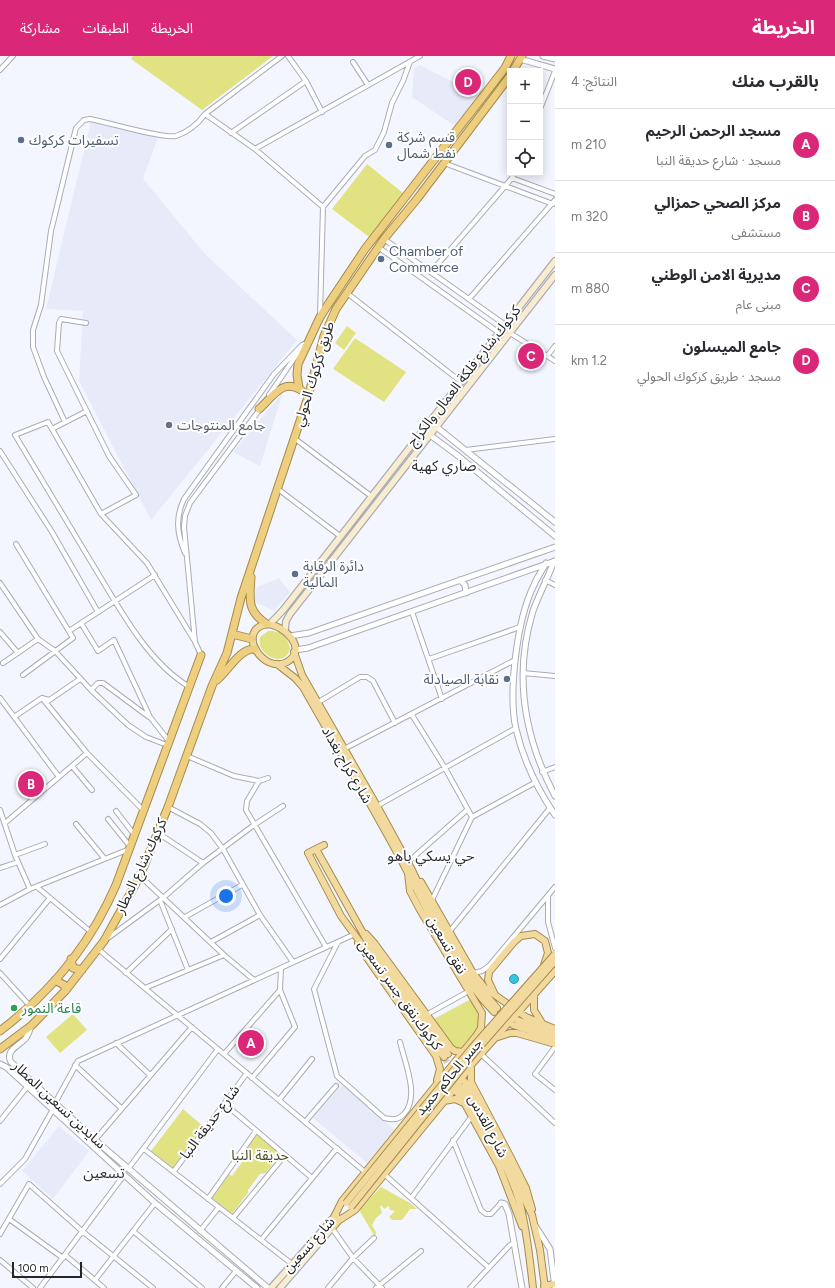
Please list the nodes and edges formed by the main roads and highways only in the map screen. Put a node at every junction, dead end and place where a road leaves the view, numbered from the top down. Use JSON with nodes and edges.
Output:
{"nodes":[{"id":1,"x":511,"y":56,"type":"edge"},
{"id":2,"x":521,"y":58,"type":"edge"},
{"id":3,"x":515,"y":68,"type":"edge"},
{"id":4,"x":507,"y":80,"type":"edge"},
{"id":5,"x":408,"y":192,"type":"junction"},
{"id":6,"x":417,"y":199,"type":"junction"},
{"id":7,"x":555,"y":261,"type":"edge"},
{"id":8,"x":555,"y":275,"type":"edge"},
{"id":9,"x":299,"y":388,"type":"junction"},
{"id":10,"x":308,"y":397,"type":"junction"},
{"id":11,"x":259,"y":409,"type":"road end"},
{"id":12,"x":250,"y":569,"type":"junction"},
{"id":13,"x":269,"y":624,"type":"junction"},
{"id":14,"x":285,"y":630,"type":"junction"},
{"id":15,"x":232,"y":634,"type":"junction"},
{"id":16,"x":252,"y":639,"type":"junction"},
{"id":17,"x":255,"y":649,"type":"junction"},
{"id":18,"x":294,"y":651,"type":"junction"},
{"id":19,"x":201,"y":655,"type":"road end"},
{"id":20,"x":277,"y":664,"type":"junction"},
{"id":21,"x":219,"y":671,"type":"joint"},
{"id":22,"x":213,"y":683,"type":"junction"},
{"id":23,"x":324,"y":845,"type":"dead end"},
{"id":24,"x":316,"y":849,"type":"junction"},
{"id":25,"x":410,"y":871,"type":"junction"},
{"id":26,"x":358,"y":932,"type":"junction"},
{"id":27,"x":555,"y":954,"type":"edge"},
{"id":28,"x":71,"y":959,"type":"junction"},
{"id":29,"x":555,"y":961,"type":"edge"},
{"id":30,"x":543,"y":967,"type":"junction"},
{"id":31,"x":82,"y":970,"type":"junction"},
{"id":32,"x":555,"y":971,"type":"edge"},
{"id":33,"x":55,"y":980,"type":"junction"},
{"id":34,"x":66,"y":990,"type":"junction"},
{"id":35,"x":534,"y":994,"type":"junction"},
{"id":36,"x":497,"y":997,"type":"junction"},
{"id":37,"x":495,"y":1010,"type":"dead end"},
{"id":38,"x":518,"y":1012,"type":"junction"},
{"id":39,"x":543,"y":1025,"type":"junction"},
{"id":40,"x":555,"y":1029,"type":"edge"},
{"id":41,"x":0,"y":1031,"type":"edge"},
{"id":42,"x":555,"y":1034,"type":"edge"},
{"id":43,"x":555,"y":1039,"type":"edge"},
{"id":44,"x":493,"y":1040,"type":"junction"},
{"id":45,"x":555,"y":1046,"type":"edge"},
{"id":46,"x":0,"y":1049,"type":"edge"},
{"id":47,"x":463,"y":1052,"type":"junction"},
{"id":48,"x":446,"y":1055,"type":"tunnel mouth"},
{"id":49,"x":471,"y":1066,"type":"junction"},
{"id":50,"x":440,"y":1069,"type":"junction"},
{"id":51,"x":443,"y":1076,"type":"junction"},
{"id":52,"x":436,"y":1083,"type":"junction"},
{"id":53,"x":460,"y":1086,"type":"junction"},
{"id":54,"x":444,"y":1101,"type":"junction"},
{"id":55,"x":465,"y":1104,"type":"junction"},
{"id":56,"x":509,"y":1171,"type":"junction"},
{"id":57,"x":349,"y":1205,"type":"junction"},
{"id":58,"x":532,"y":1215,"type":"junction"},
{"id":59,"x":336,"y":1219,"type":"junction"},
{"id":60,"x":330,"y":1226,"type":"junction"},
{"id":61,"x":526,"y":1239,"type":"junction"},
{"id":62,"x":554,"y":1286,"type":"edge"},
{"id":63,"x":544,"y":1287,"type":"edge"},
{"id":64,"x":270,"y":1288,"type":"edge"},
{"id":65,"x":280,"y":1288,"type":"edge"},
{"id":66,"x":533,"y":1288,"type":"edge"}],
"edges":[{"from":1,"to":5,"type":"highway","name":"طريق كركوك الحولي"},
{"from":2,"to":3,"type":"highway"},
{"from":4,"to":6,"type":"highway","name":"طريق كركوك الحولي"},
{"from":5,"to":6,"type":"highway"},
{"from":5,"to":9,"type":"highway","name":"طريق كركوك الحولي"},
{"from":6,"to":10,"type":"highway","name":"طريق كركوك الحولي"},
{"from":7,"to":13,"type":"main road","name":"كركوك,شارع فلكة العمال والكراج"},
{"from":8,"to":14,"type":"main road","name":"كركوك,شارع فلكة العمال والكراج"},
{"from":9,"to":10,"type":"highway"},
{"from":9,"to":11,"type":"highway"},
{"from":10,"to":12,"type":"highway","name":"طريق كركوك الحولي"},
{"from":12,"to":13,"type":"highway"},
{"from":12,"to":15,"type":"highway","name":"طريق كركوك الحولي"},
{"from":13,"to":14,"type":"main road"},
{"from":13,"to":16,"type":"main road"},
{"from":14,"to":18,"type":"main road"},
{"from":15,"to":16,"type":"highway"},
{"from":15,"to":21,"type":"highway","name":"طريق كركوك الحولي"},
{"from":16,"to":17,"type":"main road"},
{"from":17,"to":20,"type":"main road"},
{"from":17,"to":22,"type":"highway"},
{"from":18,"to":20,"type":"main road"},
{"from":18,"to":25,"type":"main road","name":"شارع كراج بغداد"},
{"from":19,"to":28,"type":"highway","name":"كركوك,شارع المطار"},
{"from":20,"to":25,"type":"main road","name":"شارع كراج بغداد"},
{"from":21,"to":22,"type":"highway","name":"كركوك,شارع المطار"},
{"from":22,"to":31,"type":"highway","name":"كركوك,شارع المطار"},
{"from":23,"to":24,"type":"main road"},
{"from":24,"to":26,"type":"main road"},
{"from":24,"to":26,"type":"main road"},
{"from":25,"to":36,"type":"main road"},
{"from":25,"to":37,"type":"main road","name":"نفق تسعين"},
{"from":25,"to":47,"type":"main road"},
{"from":26,"to":47,"type":"main road"},
{"from":26,"to":48,"type":"main road"},
{"from":26,"to":50,"type":"main road"},
{"from":27,"to":30,"type":"main road","name":"جسر الحاكم حميد","bridge":true},
{"from":28,"to":31,"type":"highway"},
{"from":28,"to":33,"type":"highway","name":"كركوك,شارع المطار"},
{"from":29,"to":57,"type":"main road","name":"جسر الحاكم حميد","bridge":true},
{"from":30,"to":36,"type":"main road","bridge":true},
{"from":30,"to":57,"type":"main road","name":"جسر الحاكم حميد","bridge":true},
{"from":31,"to":34,"type":"highway","name":"كركوك,شارع المطار"},
{"from":32,"to":35,"type":"main road"},
{"from":33,"to":34,"type":"highway"},
{"from":33,"to":41,"type":"highway","name":"كركوك,شارع المطار"},
{"from":34,"to":46,"type":"highway","name":"كركوك,شارع المطار"},
{"from":35,"to":38,"type":"main road"},
{"from":35,"to":39,"type":"main road"},
{"from":36,"to":38,"type":"main road"},
{"from":38,"to":39,"type":"main road"},
{"from":38,"to":44,"type":"main road"},
{"from":39,"to":40,"type":"main road"},
{"from":42,"to":43,"type":"main road"},
{"from":44,"to":45,"type":"main road"},
{"from":44,"to":49,"type":"main road"},
{"from":47,"to":51,"type":"main road"},
{"from":49,"to":53,"type":"main road"},
{"from":49,"to":58,"type":"main road"},
{"from":50,"to":51,"type":"main road"},
{"from":50,"to":52,"type":"main road"},
{"from":51,"to":52,"type":"main road"},
{"from":51,"to":53,"type":"main road"},
{"from":52,"to":59,"type":"main road"},
{"from":53,"to":54,"type":"main road"},
{"from":53,"to":55,"type":"main road"},
{"from":53,"to":56,"type":"main road","name":"شارع القدس"},
{"from":54,"to":55,"type":"main road"},
{"from":54,"to":59,"type":"main road"},
{"from":55,"to":61,"type":"main road"},
{"from":56,"to":58,"type":"main road"},
{"from":56,"to":61,"type":"main road"},
{"from":57,"to":59,"type":"main road","name":"شارع تسعين"},
{"from":58,"to":63,"type":"main road"},
{"from":59,"to":60,"type":"main road","name":"شارع تسعين"},
{"from":60,"to":64,"type":"main road","name":"شارع تسعين"},
{"from":60,"to":65,"type":"main road","name":"شارع تسعين"},
{"from":61,"to":66,"type":"main road"},
{"from":62,"to":63,"type":"main road"}]}
